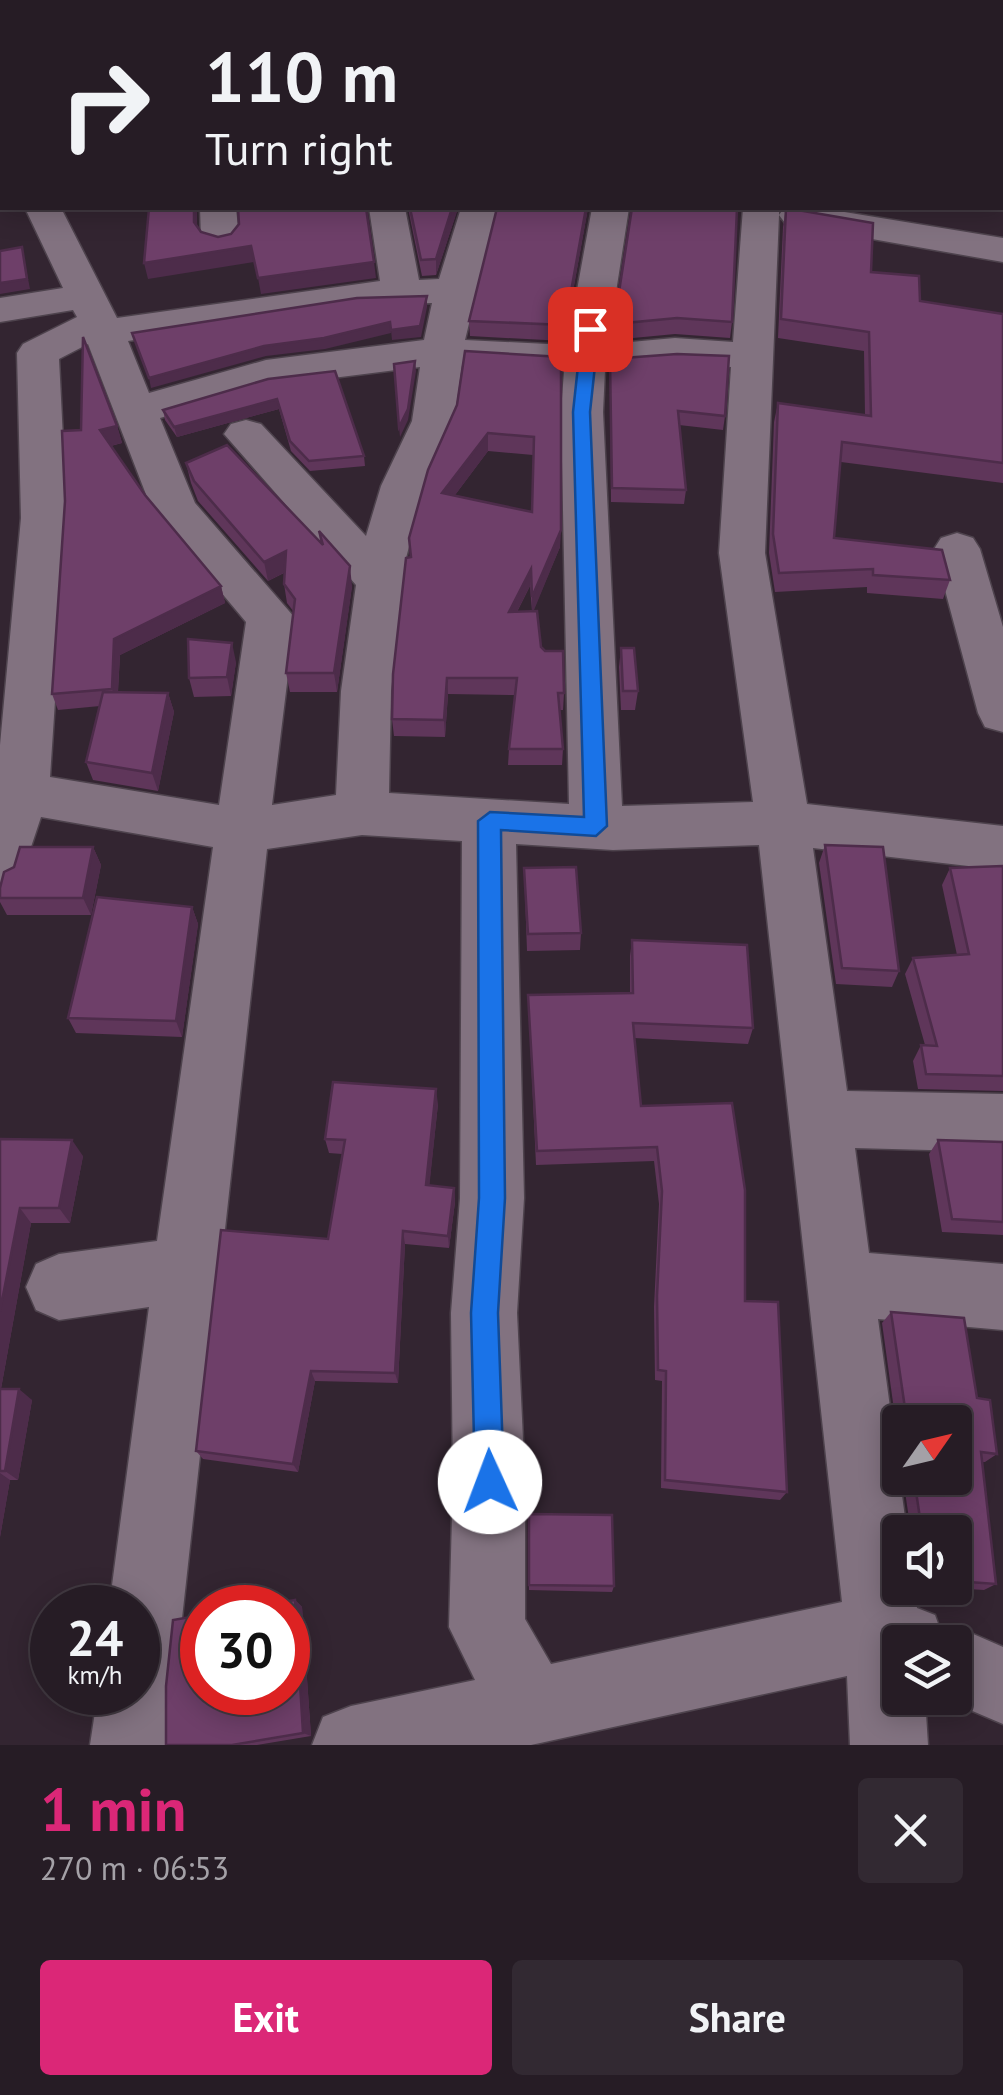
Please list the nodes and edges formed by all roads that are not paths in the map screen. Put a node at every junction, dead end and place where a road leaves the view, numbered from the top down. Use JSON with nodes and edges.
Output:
{"nodes":[{"id":1,"x":44,"y":210,"type":"edge"},
{"id":2,"x":387,"y":210,"type":"edge"},
{"id":3,"x":478,"y":210,"type":"edge"},
{"id":4,"x":610,"y":210,"type":"edge"},
{"id":5,"x":761,"y":210,"type":"edge"},
{"id":6,"x":784,"y":210,"type":"edge"},
{"id":7,"x":935,"y":223,"type":"edge"},
{"id":8,"x":1003,"y":250,"type":"edge"},
{"id":9,"x":401,"y":290,"type":"junction"},
{"id":10,"x":456,"y":292,"type":"junction"},
{"id":11,"x":0,"y":310,"type":"edge"},
{"id":12,"x":96,"y":317,"type":"junction"},
{"id":13,"x":442,"y":351,"type":"junction"},
{"id":14,"x":755,"y":356,"type":"junction"},
{"id":15,"x":585,"y":360,"type":"junction"},
{"id":16,"x":135,"y":410,"type":"junction"},
{"id":17,"x":246,"y":434,"type":"dead end"},
{"id":18,"x":958,"y":549,"type":"dead end"},
{"id":19,"x":379,"y":580,"type":"junction"},
{"id":20,"x":1003,"y":713,"type":"edge"},
{"id":21,"x":22,"y":794,"type":"junction"},
{"id":22,"x":362,"y":813,"type":"junction"},
{"id":23,"x":490,"y":821,"type":"junction"},
{"id":24,"x":783,"y":823,"type":"junction"},
{"id":25,"x":596,"y":826,"type":"junction"},
{"id":26,"x":245,"y":831,"type":"junction"},
{"id":27,"x":1003,"y":848,"type":"edge"},
{"id":28,"x":0,"y":867,"type":"edge"},
{"id":29,"x":820,"y":1119,"type":"junction"},
{"id":30,"x":1003,"y":1123,"type":"edge"},
{"id":31,"x":186,"y":1269,"type":"junction"},
{"id":32,"x":839,"y":1283,"type":"junction"},
{"id":33,"x":59,"y":1287,"type":"dead end"},
{"id":34,"x":1003,"y":1297,"type":"edge"},
{"id":35,"x":149,"y":1585,"type":"edge"},
{"id":36,"x":893,"y":1625,"type":"edge"},
{"id":37,"x":882,"y":1639,"type":"edge"},
{"id":38,"x":972,"y":1672,"type":"edge"},
{"id":39,"x":1003,"y":1686,"type":"edge"},
{"id":40,"x":533,"y":1706,"type":"junction"},
{"id":41,"x":133,"y":1715,"type":"edge"},
{"id":42,"x":891,"y":1715,"type":"edge"},
{"id":43,"x":130,"y":1745,"type":"edge"},
{"id":44,"x":351,"y":1745,"type":"edge"},
{"id":45,"x":889,"y":1745,"type":"edge"}],
"edges":[{"from":1,"to":12,"type":"street"},
{"from":2,"to":9,"type":"street"},
{"from":3,"to":10,"type":"street"},
{"from":4,"to":15,"type":"street"},
{"from":5,"to":14,"type":"street"},
{"from":6,"to":7,"type":"street"},
{"from":7,"to":8,"type":"street"},
{"from":9,"to":10,"type":"street"},
{"from":9,"to":12,"type":"street"},
{"from":10,"to":13,"type":"street"},
{"from":11,"to":12,"type":"street"},
{"from":12,"to":16,"type":"street"},
{"from":12,"to":21,"type":"street"},
{"from":13,"to":15,"type":"street"},
{"from":13,"to":16,"type":"street"},
{"from":13,"to":19,"type":"street"},
{"from":14,"to":15,"type":"street"},
{"from":14,"to":24,"type":"street"},
{"from":15,"to":25,"type":"street"},
{"from":16,"to":26,"type":"street"},
{"from":17,"to":19,"type":"street"},
{"from":18,"to":20,"type":"street"},
{"from":19,"to":22,"type":"street"},
{"from":21,"to":26,"type":"street"},
{"from":21,"to":28,"type":"street"},
{"from":22,"to":23,"type":"street"},
{"from":22,"to":26,"type":"street"},
{"from":23,"to":25,"type":"street"},
{"from":23,"to":40,"type":"street"},
{"from":24,"to":25,"type":"street"},
{"from":24,"to":27,"type":"street"},
{"from":24,"to":29,"type":"street"},
{"from":26,"to":31,"type":"street"},
{"from":29,"to":30,"type":"street"},
{"from":29,"to":32,"type":"street"},
{"from":31,"to":33,"type":"street"},
{"from":31,"to":35,"type":"street"},
{"from":32,"to":34,"type":"street"},
{"from":32,"to":36,"type":"street"},
{"from":37,"to":40,"type":"street"},
{"from":38,"to":39,"type":"street"},
{"from":40,"to":44,"type":"street"},
{"from":41,"to":43,"type":"street"},
{"from":42,"to":45,"type":"street"}]}
